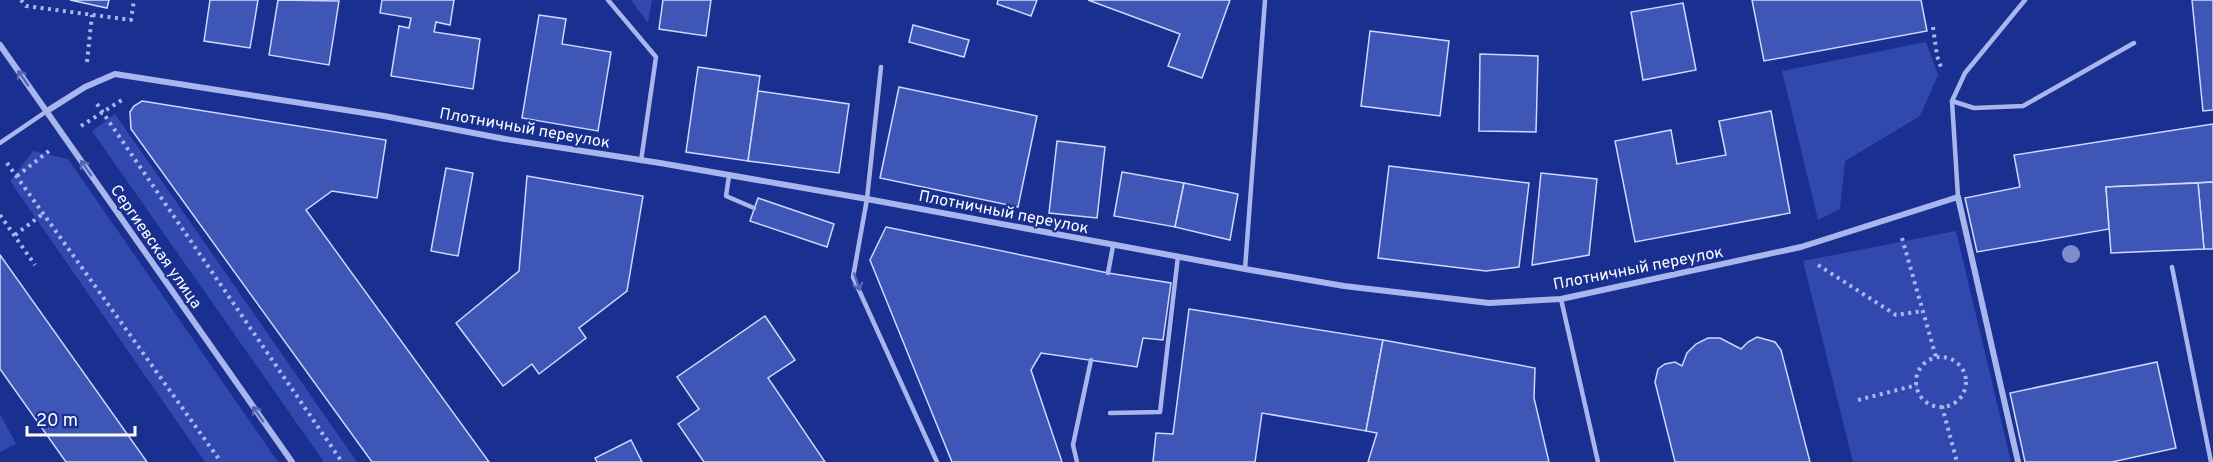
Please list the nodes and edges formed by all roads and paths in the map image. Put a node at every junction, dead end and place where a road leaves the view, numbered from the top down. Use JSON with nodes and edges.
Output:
{"nodes":[{"id":1,"x":21,"y":0,"type":"edge"},
{"id":2,"x":134,"y":0,"type":"edge"},
{"id":3,"x":609,"y":0,"type":"edge"},
{"id":4,"x":1265,"y":0,"type":"edge"},
{"id":5,"x":2025,"y":0,"type":"edge"},
{"id":6,"x":92,"y":15,"type":"junction"},
{"id":7,"x":1933,"y":27,"type":"dead end"},
{"id":8,"x":2134,"y":43,"type":"dead end"},
{"id":9,"x":0,"y":45,"type":"edge"},
{"id":10,"x":1937,"y":56,"type":"dead end"},
{"id":11,"x":881,"y":67,"type":"dead end"},
{"id":12,"x":85,"y":87,"type":"junction"},
{"id":13,"x":1952,"y":101,"type":"junction"},
{"id":14,"x":47,"y":111,"type":"junction"},
{"id":15,"x":0,"y":143,"type":"edge"},
{"id":16,"x":6,"y":161,"type":"dead end"},
{"id":17,"x":641,"y":161,"type":"junction"},
{"id":18,"x":729,"y":176,"type":"junction"},
{"id":19,"x":1958,"y":197,"type":"junction"},
{"id":20,"x":867,"y":199,"type":"junction"},
{"id":21,"x":754,"y":208,"type":"dead end"},
{"id":22,"x":44,"y":213,"type":"junction"},
{"id":23,"x":0,"y":215,"type":"edge"},
{"id":24,"x":15,"y":236,"type":"junction"},
{"id":25,"x":1903,"y":238,"type":"dead end"},
{"id":26,"x":1113,"y":246,"type":"junction"},
{"id":27,"x":1178,"y":256,"type":"junction"},
{"id":28,"x":1814,"y":262,"type":"dead end"},
{"id":29,"x":35,"y":265,"type":"dead end"},
{"id":30,"x":2172,"y":267,"type":"dead end"},
{"id":31,"x":1245,"y":269,"type":"junction"},
{"id":32,"x":1108,"y":273,"type":"dead end"},
{"id":33,"x":1561,"y":299,"type":"junction"},
{"id":34,"x":1923,"y":311,"type":"junction"},
{"id":35,"x":1936,"y":357,"type":"junction"},
{"id":36,"x":1091,"y":360,"type":"dead end"},
{"id":37,"x":1917,"y":385,"type":"junction"},
{"id":38,"x":1858,"y":400,"type":"dead end"},
{"id":39,"x":1942,"y":406,"type":"junction"},
{"id":40,"x":1110,"y":412,"type":"dead end"},
{"id":41,"x":222,"y":462,"type":"edge"},
{"id":42,"x":292,"y":462,"type":"edge"},
{"id":43,"x":342,"y":462,"type":"edge"},
{"id":44,"x":937,"y":462,"type":"edge"},
{"id":45,"x":1077,"y":462,"type":"edge"},
{"id":46,"x":1598,"y":462,"type":"edge"},
{"id":47,"x":1957,"y":462,"type":"edge"},
{"id":48,"x":2018,"y":462,"type":"edge"},
{"id":49,"x":2211,"y":462,"type":"edge"}],
"edges":[{"from":1,"to":6,"type":"path"},
{"from":2,"to":6,"type":"path"},
{"from":3,"to":17,"type":"lane"},
{"from":4,"to":31,"type":"lane"},
{"from":5,"to":13,"type":"lane"},
{"from":6,"to":12,"type":"path"},
{"from":7,"to":10,"type":"path"},
{"from":8,"to":13,"type":"lane"},
{"from":14,"to":9,"type":"street","name":"Сергиевская улица","one_way":true},
{"from":11,"to":20,"type":"lane"},
{"from":12,"to":14,"type":"street","name":"Плотничный переулок"},
{"from":12,"to":17,"type":"street","name":"Плотничный переулок"},
{"from":12,"to":43,"type":"path"},
{"from":13,"to":19,"type":"lane"},
{"from":14,"to":15,"type":"lane"},
{"from":42,"to":14,"type":"street","name":"Сергиевская улица","one_way":true},
{"from":16,"to":22,"type":"path"},
{"from":17,"to":18,"type":"street","name":"Плотничный переулок"},
{"from":18,"to":20,"type":"street","name":"Плотничный переулок"},
{"from":18,"to":21,"type":"lane"},
{"from":19,"to":33,"type":"street","name":"Плотничный переулок"},
{"from":19,"to":48,"type":"street"},
{"from":20,"to":26,"type":"street","name":"Плотничный переулок"},
{"from":20,"to":44,"type":"lane","one_way":true},
{"from":22,"to":24,"type":"path"},
{"from":22,"to":41,"type":"path"},
{"from":23,"to":24,"type":"path"},
{"from":24,"to":29,"type":"path"},
{"from":25,"to":34,"type":"path"},
{"from":26,"to":27,"type":"street","name":"Плотничный переулок"},
{"from":26,"to":32,"type":"lane"},
{"from":27,"to":31,"type":"street","name":"Плотничный переулок"},
{"from":27,"to":40,"type":"lane"},
{"from":28,"to":34,"type":"path"},
{"from":30,"to":49,"type":"lane"},
{"from":31,"to":33,"type":"street","name":"Плотничный переулок"},
{"from":33,"to":46,"type":"lane"},
{"from":34,"to":35,"type":"path"},
{"from":35,"to":37,"type":"path"},
{"from":35,"to":39,"type":"path"},
{"from":36,"to":45,"type":"lane"},
{"from":37,"to":38,"type":"path"},
{"from":37,"to":39,"type":"path"},
{"from":39,"to":47,"type":"path"}]}
